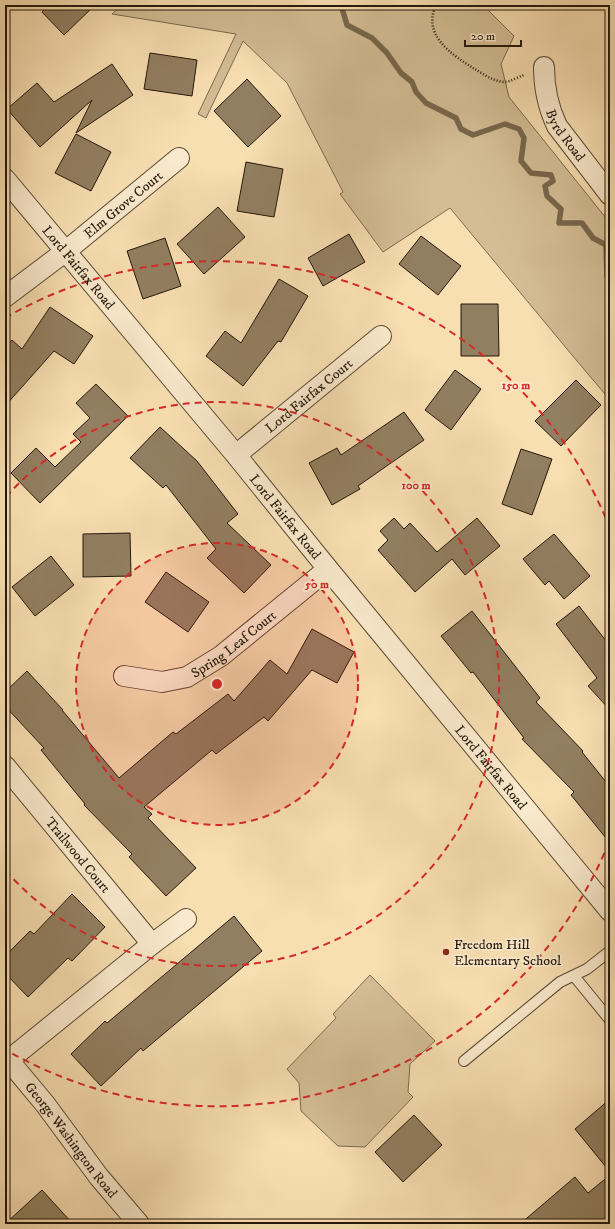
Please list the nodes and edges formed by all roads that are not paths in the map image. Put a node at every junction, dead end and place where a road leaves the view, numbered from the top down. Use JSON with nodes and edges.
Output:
{"nodes":[{"id":1,"x":544,"y":67,"type":"road end"},
{"id":2,"x":179,"y":158,"type":"dead end"},
{"id":3,"x":5,"y":179,"type":"edge"},
{"id":4,"x":610,"y":195,"type":"edge"},
{"id":5,"x":66,"y":251,"type":"junction"},
{"id":6,"x":5,"y":297,"type":"edge"},
{"id":7,"x":381,"y":336,"type":"dead end"},
{"id":8,"x":236,"y":455,"type":"junction"},
{"id":9,"x":328,"y":569,"type":"junction"},
{"id":10,"x":124,"y":676,"type":"dead end"},
{"id":11,"x":5,"y":766,"type":"edge"},
{"id":12,"x":610,"y":911,"type":"edge"},
{"id":13,"x":186,"y":919,"type":"dead end"},
{"id":14,"x":152,"y":944,"type":"junction"},
{"id":15,"x":610,"y":951,"type":"edge"},
{"id":16,"x":574,"y":976,"type":"junction"},
{"id":17,"x":610,"y":1020,"type":"edge"},
{"id":18,"x":7,"y":1058,"type":"edge"},
{"id":19,"x":464,"y":1061,"type":"dead end"},
{"id":20,"x":131,"y":1221,"type":"edge"}],
"edges":[{"from":1,"to":4,"type":"street","name":"Byrd Road"},
{"from":2,"to":5,"type":"street","name":"Elm Grove Court"},
{"from":3,"to":5,"type":"street","name":"Lord Fairfax Road"},
{"from":5,"to":6,"type":"street","name":"Elm Grove Court"},
{"from":5,"to":8,"type":"street","name":"Lord Fairfax Road"},
{"from":7,"to":8,"type":"street","name":"Lord Fairfax Court"},
{"from":8,"to":9,"type":"street","name":"Lord Fairfax Road"},
{"from":9,"to":10,"type":"street","name":"Spring Leaf Court"},
{"from":9,"to":12,"type":"street","name":"Lord Fairfax Road"},
{"from":11,"to":14,"type":"street","name":"Trailwood Court"},
{"from":13,"to":14,"type":"street"},
{"from":14,"to":18,"type":"street"},
{"from":15,"to":16,"type":"lane"},
{"from":16,"to":17,"type":"lane"},
{"from":16,"to":19,"type":"lane"},
{"from":18,"to":20,"type":"street","name":"George Washington Road"}]}
